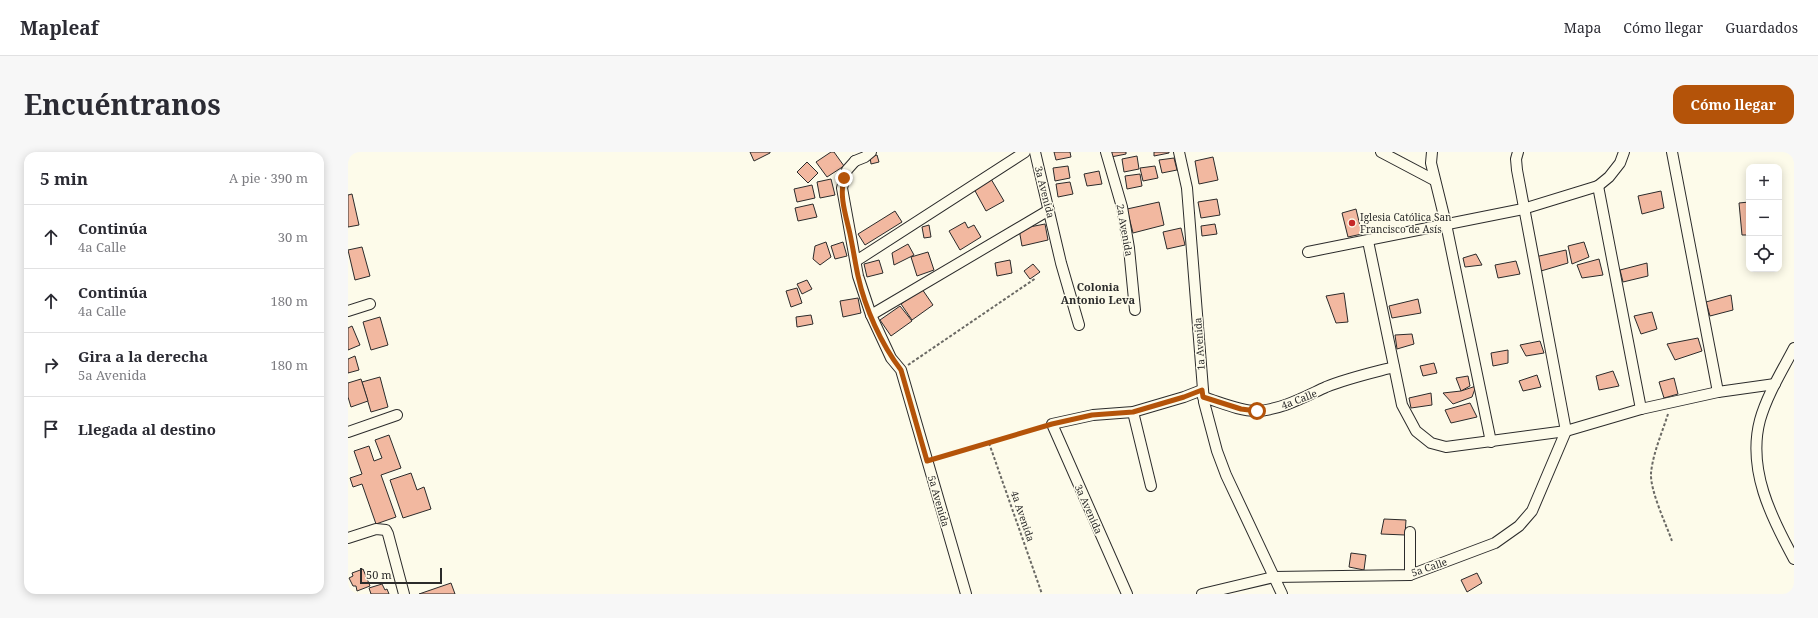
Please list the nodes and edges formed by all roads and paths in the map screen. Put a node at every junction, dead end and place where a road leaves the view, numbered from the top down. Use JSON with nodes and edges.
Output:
{"nodes":[{"id":1,"x":871,"y":152,"type":"edge"},
{"id":2,"x":1024,"y":152,"type":"edge"},
{"id":3,"x":1035,"y":152,"type":"edge"},
{"id":4,"x":1106,"y":152,"type":"edge"},
{"id":5,"x":1179,"y":152,"type":"edge"},
{"id":6,"x":1381,"y":152,"type":"edge"},
{"id":7,"x":1432,"y":152,"type":"edge"},
{"id":8,"x":1518,"y":152,"type":"edge"},
{"id":9,"x":1624,"y":152,"type":"edge"},
{"id":10,"x":1672,"y":152,"type":"edge"},
{"id":11,"x":854,"y":156,"type":"edge"},
{"id":12,"x":1434,"y":180,"type":"junction"},
{"id":13,"x":1598,"y":186,"type":"junction"},
{"id":14,"x":1523,"y":209,"type":"junction"},
{"id":15,"x":1049,"y":210,"type":"junction"},
{"id":16,"x":1446,"y":224,"type":"junction"},
{"id":17,"x":1368,"y":241,"type":"junction"},
{"id":18,"x":1308,"y":252,"type":"dead end"},
{"id":19,"x":856,"y":261,"type":"junction"},
{"id":20,"x":1036,"y":278,"type":"dead end"},
{"id":21,"x":370,"y":304,"type":"dead end"},
{"id":22,"x":1135,"y":310,"type":"dead end"},
{"id":23,"x":348,"y":311,"type":"edge"},
{"id":24,"x":871,"y":315,"type":"junction"},
{"id":25,"x":1079,"y":325,"type":"dead end"},
{"id":26,"x":1794,"y":348,"type":"edge"},
{"id":27,"x":1394,"y":367,"type":"junction"},
{"id":28,"x":901,"y":370,"type":"junction"},
{"id":29,"x":1775,"y":384,"type":"junction"},
{"id":30,"x":1718,"y":392,"type":"junction"},
{"id":31,"x":1203,"y":393,"type":"junction"},
{"id":32,"x":1671,"y":403,"type":"junction"},
{"id":33,"x":1641,"y":409,"type":"junction"},
{"id":34,"x":1133,"y":412,"type":"junction"},
{"id":35,"x":397,"y":415,"type":"dead end"},
{"id":36,"x":1052,"y":424,"type":"junction"},
{"id":37,"x":1566,"y":431,"type":"junction"},
{"id":38,"x":348,"y":432,"type":"edge"},
{"id":39,"x":1491,"y":442,"type":"junction"},
{"id":40,"x":989,"y":443,"type":"junction"},
{"id":41,"x":927,"y":461,"type":"junction"},
{"id":42,"x":1151,"y":486,"type":"dead end"},
{"id":43,"x":1410,"y":532,"type":"dead end"},
{"id":44,"x":348,"y":538,"type":"edge"},
{"id":45,"x":1672,"y":541,"type":"dead end"},
{"id":46,"x":1794,"y":559,"type":"edge"},
{"id":47,"x":1410,"y":575,"type":"junction"},
{"id":48,"x":1274,"y":577,"type":"junction"},
{"id":49,"x":404,"y":594,"type":"edge"},
{"id":50,"x":966,"y":594,"type":"edge"},
{"id":51,"x":1042,"y":594,"type":"edge"},
{"id":52,"x":1127,"y":594,"type":"edge"},
{"id":53,"x":1206,"y":594,"type":"edge"},
{"id":54,"x":1282,"y":594,"type":"edge"}],
"edges":[{"from":1,"to":11,"type":"street"},
{"from":2,"to":19,"type":"street"},
{"from":3,"to":15,"type":"street","name":"3a Avenida"},
{"from":4,"to":22,"type":"street","name":"2a Avenida"},
{"from":5,"to":31,"type":"street","name":"1a Avenida"},
{"from":6,"to":12,"type":"street"},
{"from":7,"to":12,"type":"street"},
{"from":8,"to":14,"type":"street"},
{"from":9,"to":13,"type":"street"},
{"from":10,"to":30,"type":"street"},
{"from":11,"to":19,"type":"street","name":"5a Avenida"},
{"from":12,"to":16,"type":"street"},
{"from":13,"to":14,"type":"street"},
{"from":13,"to":33,"type":"street"},
{"from":14,"to":16,"type":"street"},
{"from":14,"to":37,"type":"street"},
{"from":15,"to":24,"type":"street"},
{"from":15,"to":25,"type":"street","name":"3a Avenida"},
{"from":16,"to":17,"type":"street"},
{"from":16,"to":39,"type":"street"},
{"from":17,"to":18,"type":"street"},
{"from":17,"to":27,"type":"street"},
{"from":19,"to":24,"type":"street","name":"5a Avenida"},
{"from":20,"to":28,"type":"path"},
{"from":21,"to":23,"type":"street"},
{"from":24,"to":28,"type":"street","name":"5a Avenida"},
{"from":26,"to":29,"type":"street"},
{"from":27,"to":31,"type":"street","name":"4a Calle"},
{"from":27,"to":39,"type":"street"},
{"from":28,"to":41,"type":"street","name":"5a Avenida"},
{"from":29,"to":30,"type":"street"},
{"from":29,"to":46,"type":"street"},
{"from":30,"to":32,"type":"street"},
{"from":31,"to":34,"type":"street"},
{"from":31,"to":48,"type":"street","name":"1a Avenida"},
{"from":32,"to":33,"type":"street"},
{"from":32,"to":45,"type":"path"},
{"from":33,"to":37,"type":"street"},
{"from":34,"to":36,"type":"street"},
{"from":34,"to":42,"type":"street"},
{"from":35,"to":38,"type":"street"},
{"from":36,"to":40,"type":"path"},
{"from":36,"to":52,"type":"street","name":"3a Avenida"},
{"from":37,"to":39,"type":"street"},
{"from":37,"to":47,"type":"street","name":"5a Calle"},
{"from":40,"to":41,"type":"path"},
{"from":40,"to":51,"type":"path","name":"4a Avenida"},
{"from":41,"to":50,"type":"street","name":"5a Avenida"},
{"from":43,"to":47,"type":"street"},
{"from":44,"to":49,"type":"street"},
{"from":47,"to":48,"type":"street","name":"5a Calle"},
{"from":48,"to":53,"type":"street","name":"5a Calle"},
{"from":48,"to":54,"type":"street","name":"1a Avenida"}]}
